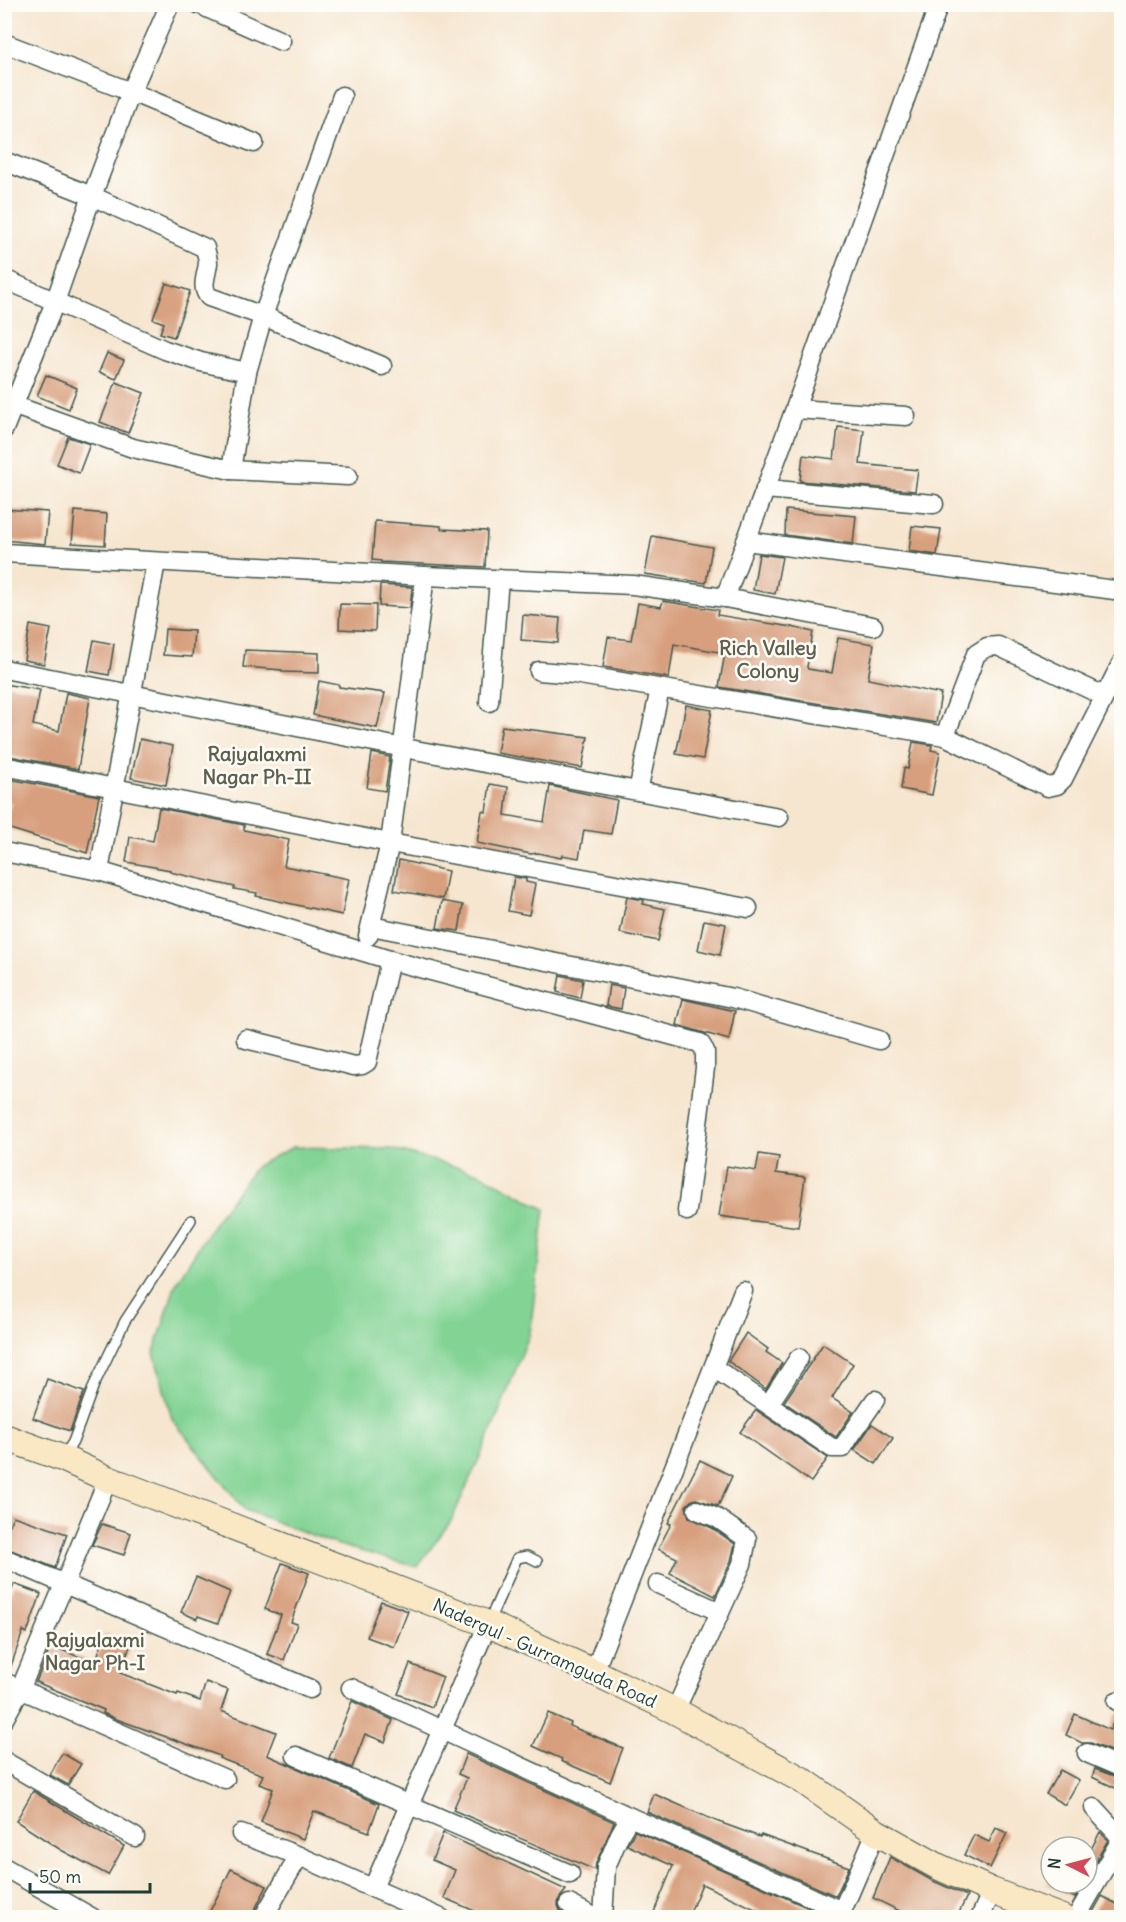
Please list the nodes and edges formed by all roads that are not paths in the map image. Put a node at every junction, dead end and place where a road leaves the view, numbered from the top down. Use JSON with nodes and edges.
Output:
{"nodes":[{"id":1,"x":170,"y":4,"type":"edge"},
{"id":2,"x":198,"y":4,"type":"edge"},
{"id":3,"x":939,"y":4,"type":"edge"},
{"id":4,"x":281,"y":41,"type":"dead end"},
{"id":5,"x":4,"y":43,"type":"edge"},
{"id":6,"x":131,"y":92,"type":"junction"},
{"id":7,"x":342,"y":96,"type":"dead end"},
{"id":8,"x":254,"y":143,"type":"dead end"},
{"id":9,"x":4,"y":161,"type":"edge"},
{"id":10,"x":92,"y":196,"type":"junction"},
{"id":11,"x":4,"y":279,"type":"edge"},
{"id":12,"x":55,"y":302,"type":"junction"},
{"id":13,"x":263,"y":316,"type":"junction"},
{"id":14,"x":382,"y":366,"type":"dead end"},
{"id":15,"x":247,"y":372,"type":"junction"},
{"id":16,"x":9,"y":403,"type":"edge"},
{"id":17,"x":795,"y":409,"type":"junction"},
{"id":18,"x":906,"y":416,"type":"dead end"},
{"id":19,"x":4,"y":429,"type":"edge"},
{"id":20,"x":231,"y":470,"type":"junction"},
{"id":21,"x":348,"y":476,"type":"dead end"},
{"id":22,"x":765,"y":489,"type":"junction"},
{"id":23,"x":934,"y":504,"type":"dead end"},
{"id":24,"x":746,"y":541,"type":"junction"},
{"id":25,"x":4,"y":553,"type":"edge"},
{"id":26,"x":156,"y":562,"type":"junction"},
{"id":27,"x":425,"y":576,"type":"junction"},
{"id":28,"x":499,"y":579,"type":"junction"},
{"id":29,"x":1122,"y":591,"type":"edge"},
{"id":30,"x":725,"y":598,"type":"junction"},
{"id":31,"x":873,"y":626,"type":"dead end"},
{"id":32,"x":1122,"y":662,"type":"edge"},
{"id":33,"x":4,"y":669,"type":"edge"},
{"id":34,"x":539,"y":671,"type":"dead end"},
{"id":35,"x":660,"y":689,"type":"junction"},
{"id":36,"x":132,"y":693,"type":"junction"},
{"id":37,"x":1104,"y":696,"type":"junction"},
{"id":38,"x":489,"y":702,"type":"dead end"},
{"id":39,"x":945,"y":736,"type":"junction"},
{"id":40,"x":404,"y":748,"type":"junction"},
{"id":41,"x":4,"y":766,"type":"edge"},
{"id":42,"x":114,"y":787,"type":"junction"},
{"id":43,"x":638,"y":791,"type":"junction"},
{"id":44,"x":780,"y":817,"type":"dead end"},
{"id":45,"x":390,"y":843,"type":"junction"},
{"id":46,"x":4,"y":852,"type":"edge"},
{"id":47,"x":99,"y":871,"type":"junction"},
{"id":48,"x":748,"y":908,"type":"dead end"},
{"id":49,"x":371,"y":926,"type":"junction"},
{"id":50,"x":364,"y":952,"type":"junction"},
{"id":51,"x":390,"y":960,"type":"junction"},
{"id":52,"x":246,"y":1039,"type":"dead end"},
{"id":53,"x":879,"y":1040,"type":"dead end"},
{"id":54,"x":687,"y":1211,"type":"dead end"},
{"id":55,"x":191,"y":1221,"type":"dead end"},
{"id":56,"x":743,"y":1291,"type":"dead end"},
{"id":57,"x":800,"y":1358,"type":"dead end"},
{"id":58,"x":714,"y":1368,"type":"junction"},
{"id":59,"x":875,"y":1400,"type":"dead end"},
{"id":60,"x":769,"y":1404,"type":"junction"},
{"id":61,"x":4,"y":1437,"type":"edge"},
{"id":62,"x":62,"y":1458,"type":"junction"},
{"id":63,"x":108,"y":1479,"type":"junction"},
{"id":64,"x":697,"y":1510,"type":"dead end"},
{"id":65,"x":4,"y":1558,"type":"edge"},
{"id":66,"x":537,"y":1561,"type":"dead end"},
{"id":67,"x":65,"y":1584,"type":"junction"},
{"id":68,"x":658,"y":1584,"type":"dead end"},
{"id":69,"x":720,"y":1612,"type":"junction"},
{"id":70,"x":488,"y":1624,"type":"junction"},
{"id":71,"x":594,"y":1672,"type":"junction"},
{"id":72,"x":12,"y":1686,"type":"edge"},
{"id":73,"x":351,"y":1688,"type":"dead end"},
{"id":74,"x":310,"y":1689,"type":"dead end"},
{"id":75,"x":675,"y":1711,"type":"junction"},
{"id":76,"x":4,"y":1719,"type":"edge"},
{"id":77,"x":442,"y":1729,"type":"junction"},
{"id":78,"x":1087,"y":1753,"type":"dead end"},
{"id":79,"x":296,"y":1755,"type":"dead end"},
{"id":80,"x":4,"y":1761,"type":"edge"},
{"id":81,"x":1122,"y":1768,"type":"edge"},
{"id":82,"x":225,"y":1779,"type":"dead end"},
{"id":83,"x":410,"y":1805,"type":"junction"},
{"id":84,"x":1094,"y":1808,"type":"dead end"},
{"id":85,"x":630,"y":1817,"type":"junction"},
{"id":86,"x":876,"y":1832,"type":"junction"},
{"id":87,"x":242,"y":1834,"type":"dead end"},
{"id":88,"x":135,"y":1837,"type":"dead end"},
{"id":89,"x":1121,"y":1839,"type":"edge"},
{"id":90,"x":299,"y":1856,"type":"junction"},
{"id":91,"x":4,"y":1867,"type":"edge"},
{"id":92,"x":570,"y":1874,"type":"dead end"},
{"id":93,"x":373,"y":1888,"type":"junction"},
{"id":94,"x":992,"y":1891,"type":"junction"},
{"id":95,"x":569,"y":1904,"type":"dead end"},
{"id":96,"x":842,"y":1911,"type":"junction"},
{"id":97,"x":93,"y":1917,"type":"edge"},
{"id":98,"x":263,"y":1917,"type":"edge"},
{"id":99,"x":441,"y":1917,"type":"edge"},
{"id":100,"x":597,"y":1917,"type":"edge"},
{"id":101,"x":603,"y":1917,"type":"edge"},
{"id":102,"x":860,"y":1917,"type":"edge"},
{"id":103,"x":980,"y":1917,"type":"edge"},
{"id":104,"x":1062,"y":1917,"type":"edge"},
{"id":105,"x":1076,"y":1917,"type":"edge"}],
"edges":[{"from":1,"to":6,"type":"street"},
{"from":2,"to":4,"type":"street"},
{"from":3,"to":17,"type":"street"},
{"from":5,"to":6,"type":"street"},
{"from":6,"to":8,"type":"street"},
{"from":6,"to":10,"type":"street"},
{"from":7,"to":13,"type":"street"},
{"from":9,"to":10,"type":"street"},
{"from":10,"to":12,"type":"street"},
{"from":10,"to":13,"type":"street"},
{"from":11,"to":12,"type":"street"},
{"from":12,"to":15,"type":"street"},
{"from":12,"to":16,"type":"street"},
{"from":13,"to":14,"type":"street"},
{"from":13,"to":15,"type":"street"},
{"from":15,"to":20,"type":"street"},
{"from":16,"to":19,"type":"street"},
{"from":16,"to":20,"type":"street"},
{"from":17,"to":18,"type":"street"},
{"from":17,"to":22,"type":"street"},
{"from":20,"to":21,"type":"street"},
{"from":22,"to":23,"type":"street"},
{"from":22,"to":24,"type":"street"},
{"from":24,"to":29,"type":"street"},
{"from":24,"to":30,"type":"street"},
{"from":25,"to":26,"type":"street"},
{"from":26,"to":27,"type":"street"},
{"from":26,"to":36,"type":"street"},
{"from":27,"to":28,"type":"street"},
{"from":27,"to":40,"type":"street"},
{"from":28,"to":30,"type":"street"},
{"from":28,"to":38,"type":"street"},
{"from":30,"to":31,"type":"street"},
{"from":32,"to":37,"type":"street"},
{"from":33,"to":36,"type":"street"},
{"from":34,"to":35,"type":"street"},
{"from":35,"to":39,"type":"street"},
{"from":35,"to":43,"type":"street"},
{"from":36,"to":40,"type":"street"},
{"from":36,"to":42,"type":"street"},
{"from":37,"to":39,"type":"street"},
{"from":37,"to":39,"type":"street"},
{"from":40,"to":43,"type":"street"},
{"from":40,"to":45,"type":"street"},
{"from":41,"to":42,"type":"street"},
{"from":42,"to":45,"type":"street"},
{"from":42,"to":47,"type":"street"},
{"from":43,"to":44,"type":"street"},
{"from":45,"to":48,"type":"street"},
{"from":45,"to":49,"type":"street"},
{"from":46,"to":47,"type":"street"},
{"from":47,"to":50,"type":"street"},
{"from":49,"to":50,"type":"street"},
{"from":49,"to":53,"type":"street"},
{"from":50,"to":51,"type":"street"},
{"from":51,"to":52,"type":"street"},
{"from":51,"to":54,"type":"street"},
{"from":55,"to":62,"type":"lane"},
{"from":56,"to":58,"type":"street"},
{"from":57,"to":60,"type":"street"},
{"from":58,"to":60,"type":"street"},
{"from":58,"to":71,"type":"street"},
{"from":59,"to":60,"type":"street"},
{"from":61,"to":62,"type":"main road","name":"Nadergul - Gurramguda Road"},
{"from":62,"to":63,"type":"main road","name":"Nadergul - Gurramguda Road"},
{"from":63,"to":67,"type":"street"},
{"from":63,"to":70,"type":"main road","name":"Nadergul - Gurramguda Road"},
{"from":64,"to":69,"type":"street"},
{"from":65,"to":67,"type":"street"},
{"from":66,"to":70,"type":"lane"},
{"from":67,"to":72,"type":"street"},
{"from":67,"to":74,"type":"street"},
{"from":68,"to":69,"type":"street"},
{"from":69,"to":75,"type":"street"},
{"from":70,"to":71,"type":"main road","name":"Nadergul - Gurramguda Road"},
{"from":70,"to":77,"type":"street"},
{"from":71,"to":75,"type":"main road","name":"Nadergul - Gurramguda Road"},
{"from":72,"to":76,"type":"street"},
{"from":72,"to":82,"type":"street"},
{"from":73,"to":77,"type":"street"},
{"from":75,"to":86,"type":"main road","name":"Nadergul - Gurramguda Road"},
{"from":77,"to":83,"type":"street"},
{"from":77,"to":85,"type":"street"},
{"from":78,"to":81,"type":"street"},
{"from":79,"to":83,"type":"street"},
{"from":80,"to":88,"type":"street"},
{"from":83,"to":92,"type":"street"},
{"from":83,"to":93,"type":"street"},
{"from":84,"to":89,"type":"street"},
{"from":85,"to":96,"type":"street"},
{"from":85,"to":101,"type":"street"},
{"from":86,"to":94,"type":"main road","name":"Nadergul - Gurramguda Road"},
{"from":86,"to":96,"type":"street"},
{"from":87,"to":90,"type":"street"},
{"from":89,"to":105,"type":"street"},
{"from":90,"to":93,"type":"street"},
{"from":90,"to":98,"type":"street"},
{"from":91,"to":97,"type":"street"},
{"from":93,"to":99,"type":"street"},
{"from":94,"to":103,"type":"street"},
{"from":94,"to":104,"type":"main road","name":"Nadergul - Gurramguda Road"},
{"from":95,"to":100,"type":"street"},
{"from":96,"to":102,"type":"street"}]}
